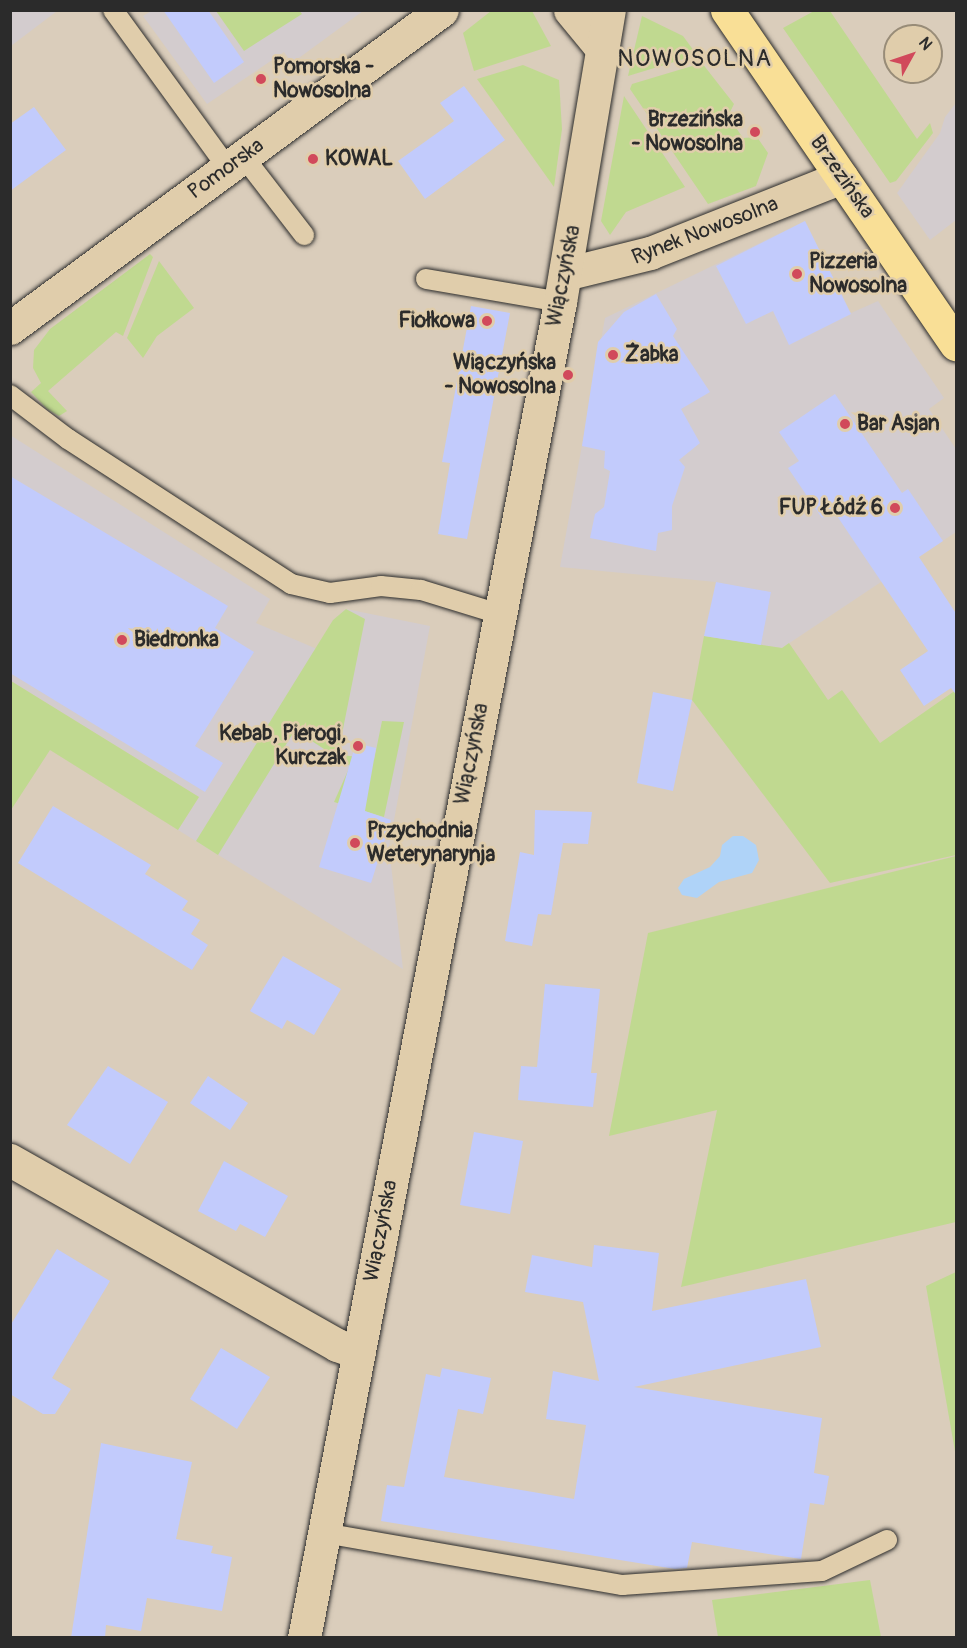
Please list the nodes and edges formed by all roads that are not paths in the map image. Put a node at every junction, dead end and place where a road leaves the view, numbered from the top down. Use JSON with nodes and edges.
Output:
{"nodes":[{"id":1,"x":113,"y":10,"type":"edge"},
{"id":2,"x":570,"y":10,"type":"edge"},
{"id":3,"x":609,"y":10,"type":"edge"},
{"id":4,"x":727,"y":10,"type":"edge"},
{"id":5,"x":438,"y":12,"type":"edge"},
{"id":6,"x":603,"y":50,"type":"junction"},
{"id":7,"x":236,"y":162,"type":"junction"},
{"id":8,"x":842,"y":177,"type":"junction"},
{"id":9,"x":304,"y":235,"type":"dead end"},
{"id":10,"x":426,"y":279,"type":"dead end"},
{"id":11,"x":562,"y":288,"type":"junction"},
{"id":12,"x":10,"y":328,"type":"edge"},
{"id":13,"x":957,"y":344,"type":"edge"},
{"id":14,"x":10,"y":395,"type":"edge"},
{"id":15,"x":499,"y":614,"type":"junction"},
{"id":16,"x":10,"y":1160,"type":"edge"},
{"id":17,"x":358,"y":1353,"type":"junction"},
{"id":18,"x":324,"y":1533,"type":"junction"},
{"id":19,"x":887,"y":1540,"type":"dead end"},
{"id":20,"x":304,"y":1638,"type":"edge"}],
"edges":[{"from":1,"to":7,"type":"lane"},
{"from":2,"to":6,"type":"street"},
{"from":3,"to":6,"type":"street","name":"Wiączyńska"},
{"from":4,"to":8,"type":"main road","name":"Brzezińska"},
{"from":5,"to":7,"type":"street","name":"Pomorska"},
{"from":6,"to":11,"type":"street","name":"Wiączyńska"},
{"from":7,"to":9,"type":"lane"},
{"from":7,"to":12,"type":"street","name":"Pomorska"},
{"from":8,"to":11,"type":"street","name":"Rynek Nowosolna"},
{"from":8,"to":13,"type":"main road","name":"Brzezińska"},
{"from":10,"to":11,"type":"lane"},
{"from":11,"to":15,"type":"street","name":"Wiączyńska"},
{"from":14,"to":15,"type":"lane"},
{"from":15,"to":17,"type":"street","name":"Wiączyńska"},
{"from":16,"to":17,"type":"street"},
{"from":17,"to":18,"type":"street","name":"Wiączyńska"},
{"from":18,"to":19,"type":"lane"},
{"from":18,"to":20,"type":"street","name":"Wiączyńska"}]}
